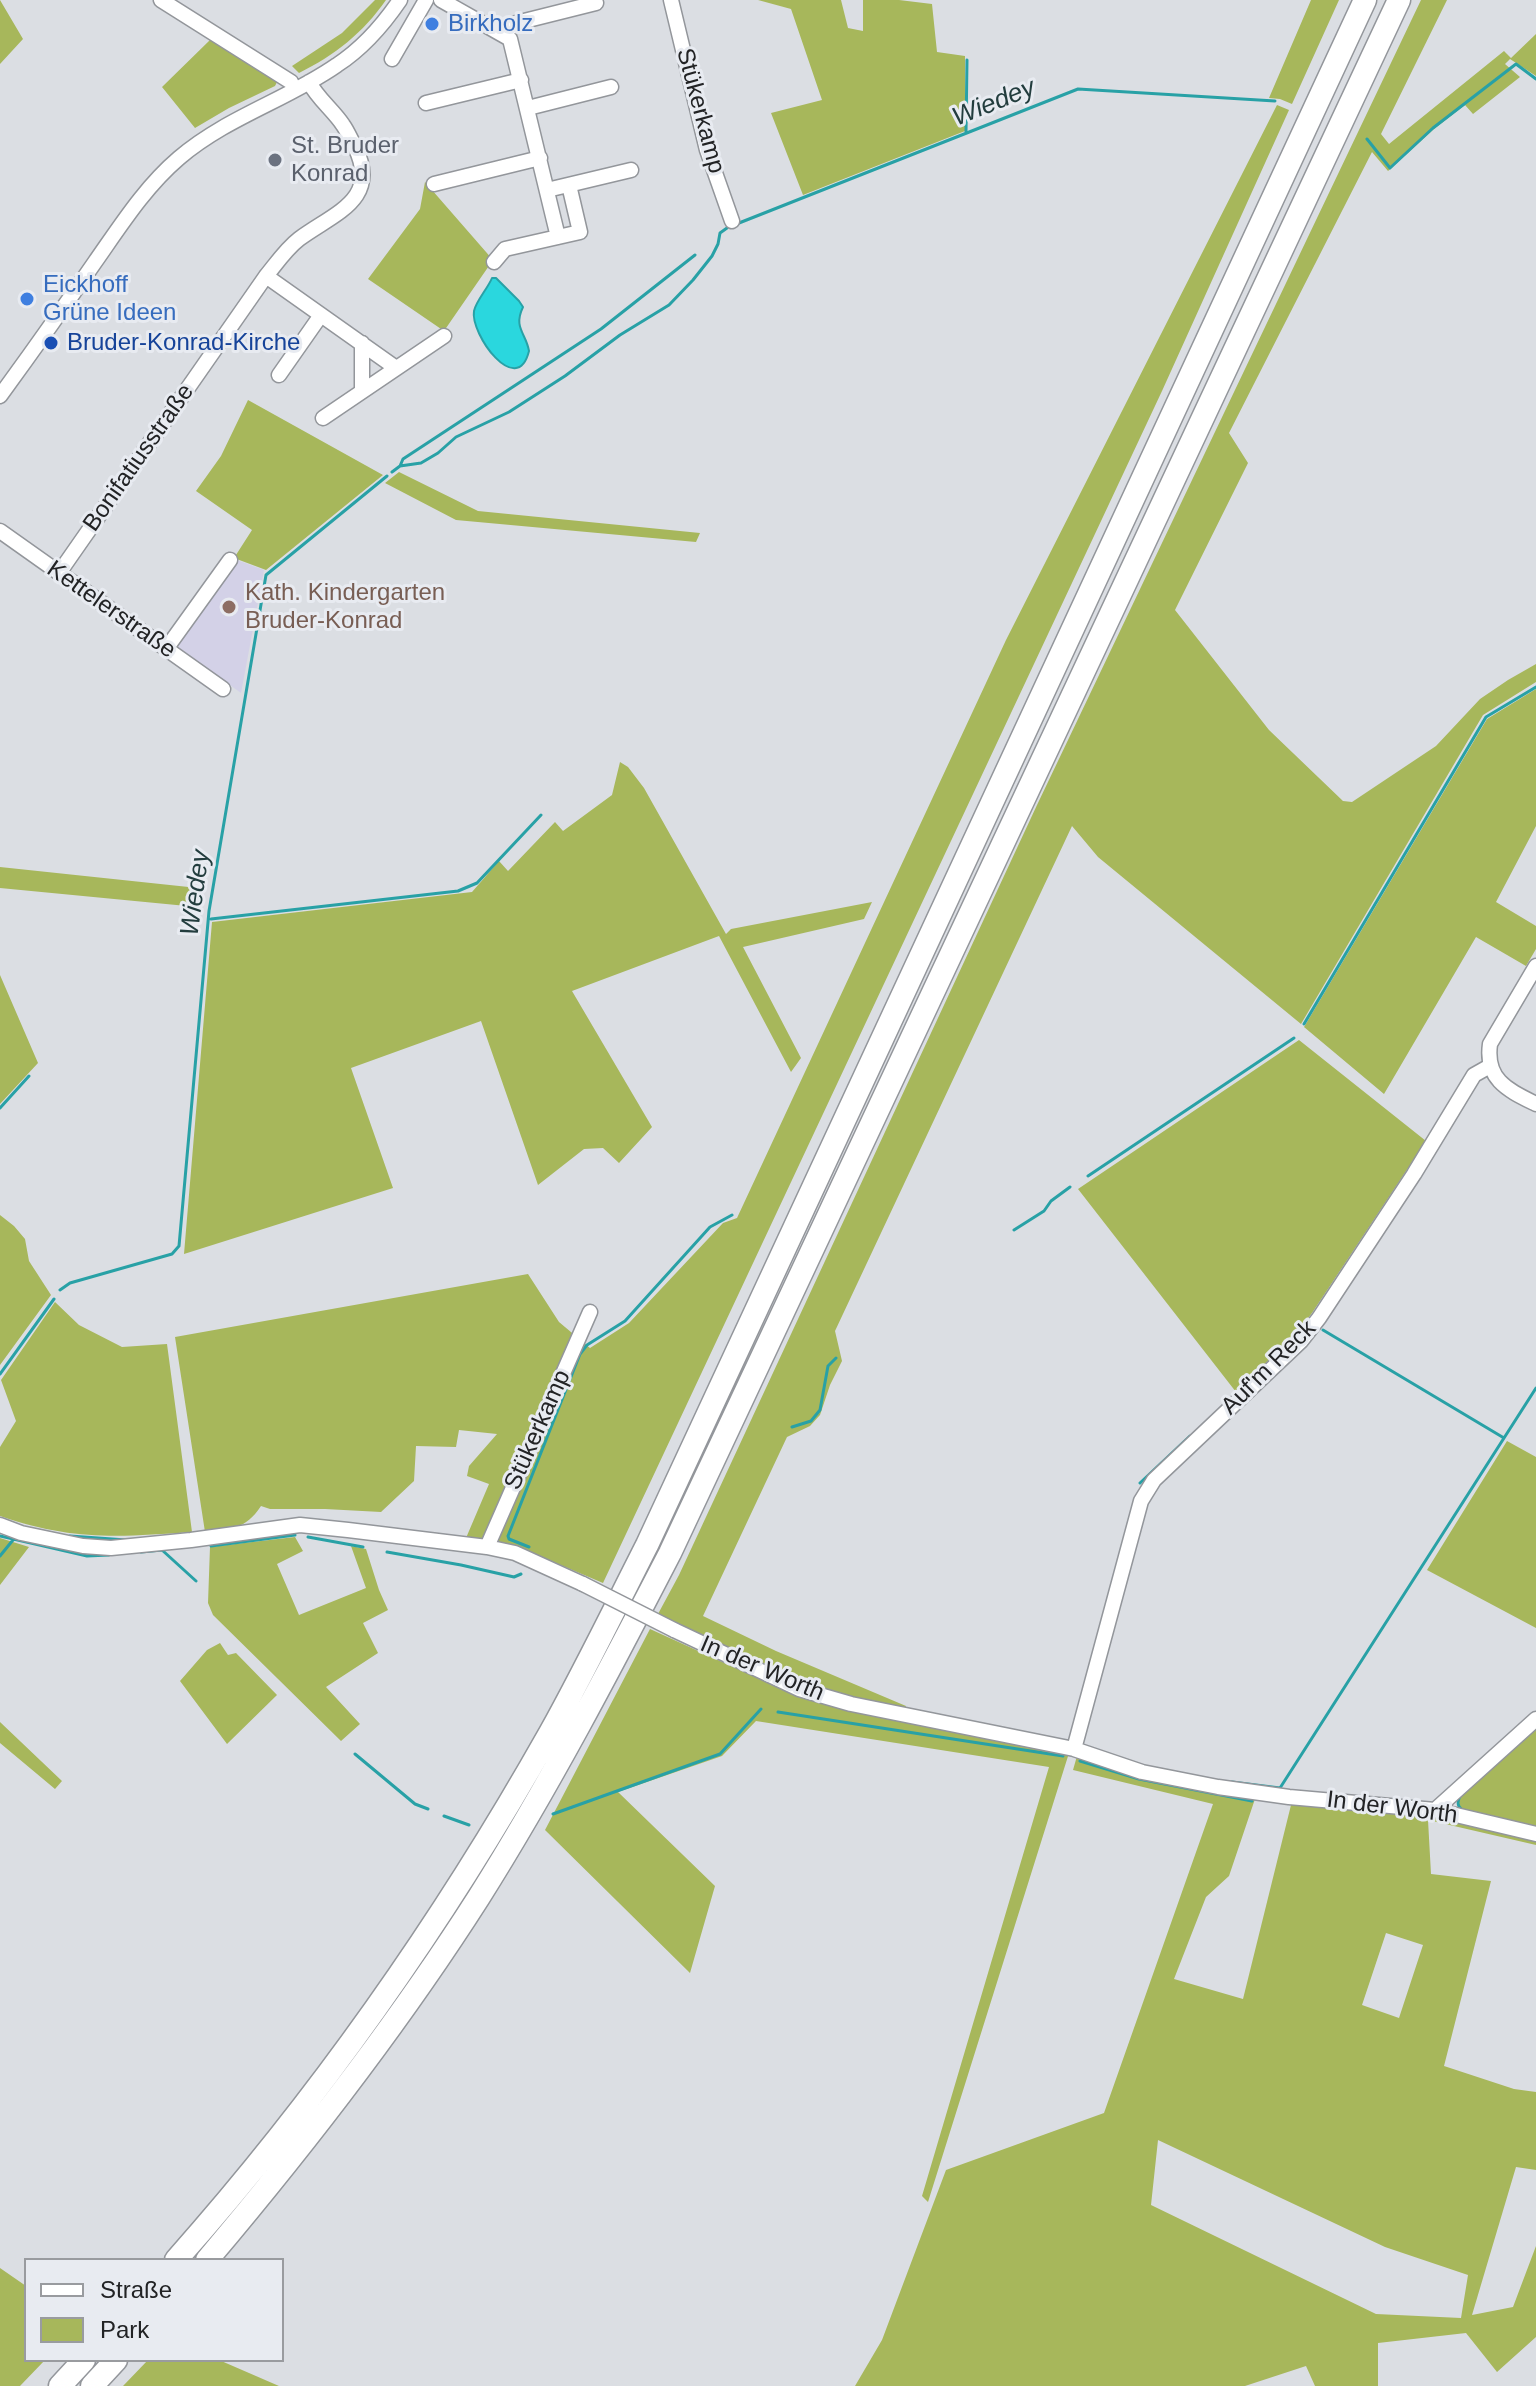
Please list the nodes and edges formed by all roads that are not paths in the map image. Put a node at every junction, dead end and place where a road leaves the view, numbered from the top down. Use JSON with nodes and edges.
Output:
{"nodes":[{"id":1,"x":161,"y":0,"type":"edge"},
{"id":2,"x":400,"y":0,"type":"edge"},
{"id":3,"x":426,"y":0,"type":"edge"},
{"id":4,"x":441,"y":0,"type":"edge"},
{"id":5,"x":671,"y":0,"type":"edge"},
{"id":6,"x":1365,"y":0,"type":"edge"},
{"id":7,"x":1399,"y":0,"type":"edge"},
{"id":8,"x":596,"y":3,"type":"dead end"},
{"id":9,"x":503,"y":34,"type":"junction"},
{"id":10,"x":392,"y":59,"type":"dead end"},
{"id":11,"x":521,"y":80,"type":"junction"},
{"id":12,"x":309,"y":82,"type":"junction"},
{"id":13,"x":611,"y":87,"type":"dead end"},
{"id":14,"x":294,"y":89,"type":"junction"},
{"id":15,"x":426,"y":103,"type":"dead end"},
{"id":16,"x":528,"y":108,"type":"junction"},
{"id":17,"x":540,"y":158,"type":"junction"},
{"id":18,"x":631,"y":170,"type":"dead end"},
{"id":19,"x":434,"y":184,"type":"dead end"},
{"id":20,"x":569,"y":185,"type":"junction"},
{"id":21,"x":547,"y":190,"type":"junction"},
{"id":22,"x":732,"y":221,"type":"dead end"},
{"id":23,"x":558,"y":237,"type":"junction"},
{"id":24,"x":494,"y":262,"type":"dead end"},
{"id":25,"x":266,"y":276,"type":"junction"},
{"id":26,"x":321,"y":315,"type":"junction"},
{"id":27,"x":444,"y":336,"type":"dead end"},
{"id":28,"x":362,"y":343,"type":"junction"},
{"id":29,"x":396,"y":368,"type":"junction"},
{"id":30,"x":279,"y":375,"type":"dead end"},
{"id":31,"x":362,"y":391,"type":"junction"},
{"id":32,"x":0,"y":396,"type":"edge"},
{"id":33,"x":323,"y":418,"type":"dead end"},
{"id":34,"x":0,"y":531,"type":"edge"},
{"id":35,"x":230,"y":560,"type":"dead end"},
{"id":36,"x":59,"y":573,"type":"junction"},
{"id":37,"x":166,"y":649,"type":"junction"},
{"id":38,"x":223,"y":689,"type":"dead end"},
{"id":39,"x":1536,"y":966,"type":"edge"},
{"id":40,"x":1490,"y":1066,"type":"junction"},
{"id":41,"x":1536,"y":1104,"type":"edge"},
{"id":42,"x":590,"y":1312,"type":"dead end"},
{"id":43,"x":0,"y":1525,"type":"edge"},
{"id":44,"x":487,"y":1547,"type":"junction"},
{"id":45,"x":1536,"y":1719,"type":"edge"},
{"id":46,"x":1074,"y":1749,"type":"junction"},
{"id":47,"x":1435,"y":1810,"type":"junction"},
{"id":48,"x":1536,"y":1834,"type":"edge"},
{"id":49,"x":178,"y":2258,"type":"edge"},
{"id":50,"x":209,"y":2258,"type":"edge"},
{"id":51,"x":82,"y":2362,"type":"edge"},
{"id":52,"x":114,"y":2362,"type":"edge"},
{"id":53,"x":60,"y":2386,"type":"edge"},
{"id":54,"x":92,"y":2386,"type":"edge"}],
"edges":[{"from":1,"to":14,"type":"street"},
{"from":2,"to":12,"type":"street"},
{"from":3,"to":10,"type":"street"},
{"from":4,"to":9,"type":"street"},
{"from":5,"to":22,"type":"street","name":"Stükerkamp"},
{"from":6,"to":49,"type":"highway"},
{"from":7,"to":50,"type":"highway"},
{"from":8,"to":9,"type":"street"},
{"from":9,"to":11,"type":"street"},
{"from":11,"to":15,"type":"street"},
{"from":11,"to":16,"type":"street"},
{"from":12,"to":14,"type":"street"},
{"from":12,"to":25,"type":"street","name":"Bonifatiusstraße"},
{"from":13,"to":16,"type":"street"},
{"from":14,"to":32,"type":"street"},
{"from":16,"to":17,"type":"street"},
{"from":17,"to":19,"type":"street"},
{"from":17,"to":21,"type":"street"},
{"from":18,"to":20,"type":"street"},
{"from":20,"to":21,"type":"street"},
{"from":20,"to":23,"type":"street"},
{"from":21,"to":23,"type":"street"},
{"from":23,"to":24,"type":"street"},
{"from":25,"to":26,"type":"street"},
{"from":25,"to":36,"type":"street","name":"Bonifatiusstraße"},
{"from":26,"to":28,"type":"street"},
{"from":26,"to":30,"type":"street"},
{"from":27,"to":29,"type":"street"},
{"from":28,"to":29,"type":"street"},
{"from":28,"to":31,"type":"street"},
{"from":29,"to":31,"type":"street"},
{"from":31,"to":33,"type":"street"},
{"from":34,"to":36,"type":"street","name":"Kettelerstraße"},
{"from":35,"to":37,"type":"street"},
{"from":36,"to":37,"type":"street","name":"Kettelerstraße"},
{"from":37,"to":38,"type":"street","name":"Kettelerstraße"},
{"from":39,"to":40,"type":"street"},
{"from":40,"to":41,"type":"street"},
{"from":40,"to":46,"type":"street","name":"Auf'm Reck"},
{"from":42,"to":44,"type":"street","name":"Stükerkamp"},
{"from":43,"to":44,"type":"street","name":"In der Worth"},
{"from":44,"to":46,"type":"street","name":"In der Worth","bridge":true},
{"from":45,"to":47,"type":"street"},
{"from":46,"to":47,"type":"street","name":"In der Worth"},
{"from":47,"to":48,"type":"street","name":"In der Worth"},
{"from":51,"to":53,"type":"highway"},
{"from":52,"to":54,"type":"highway"}]}
